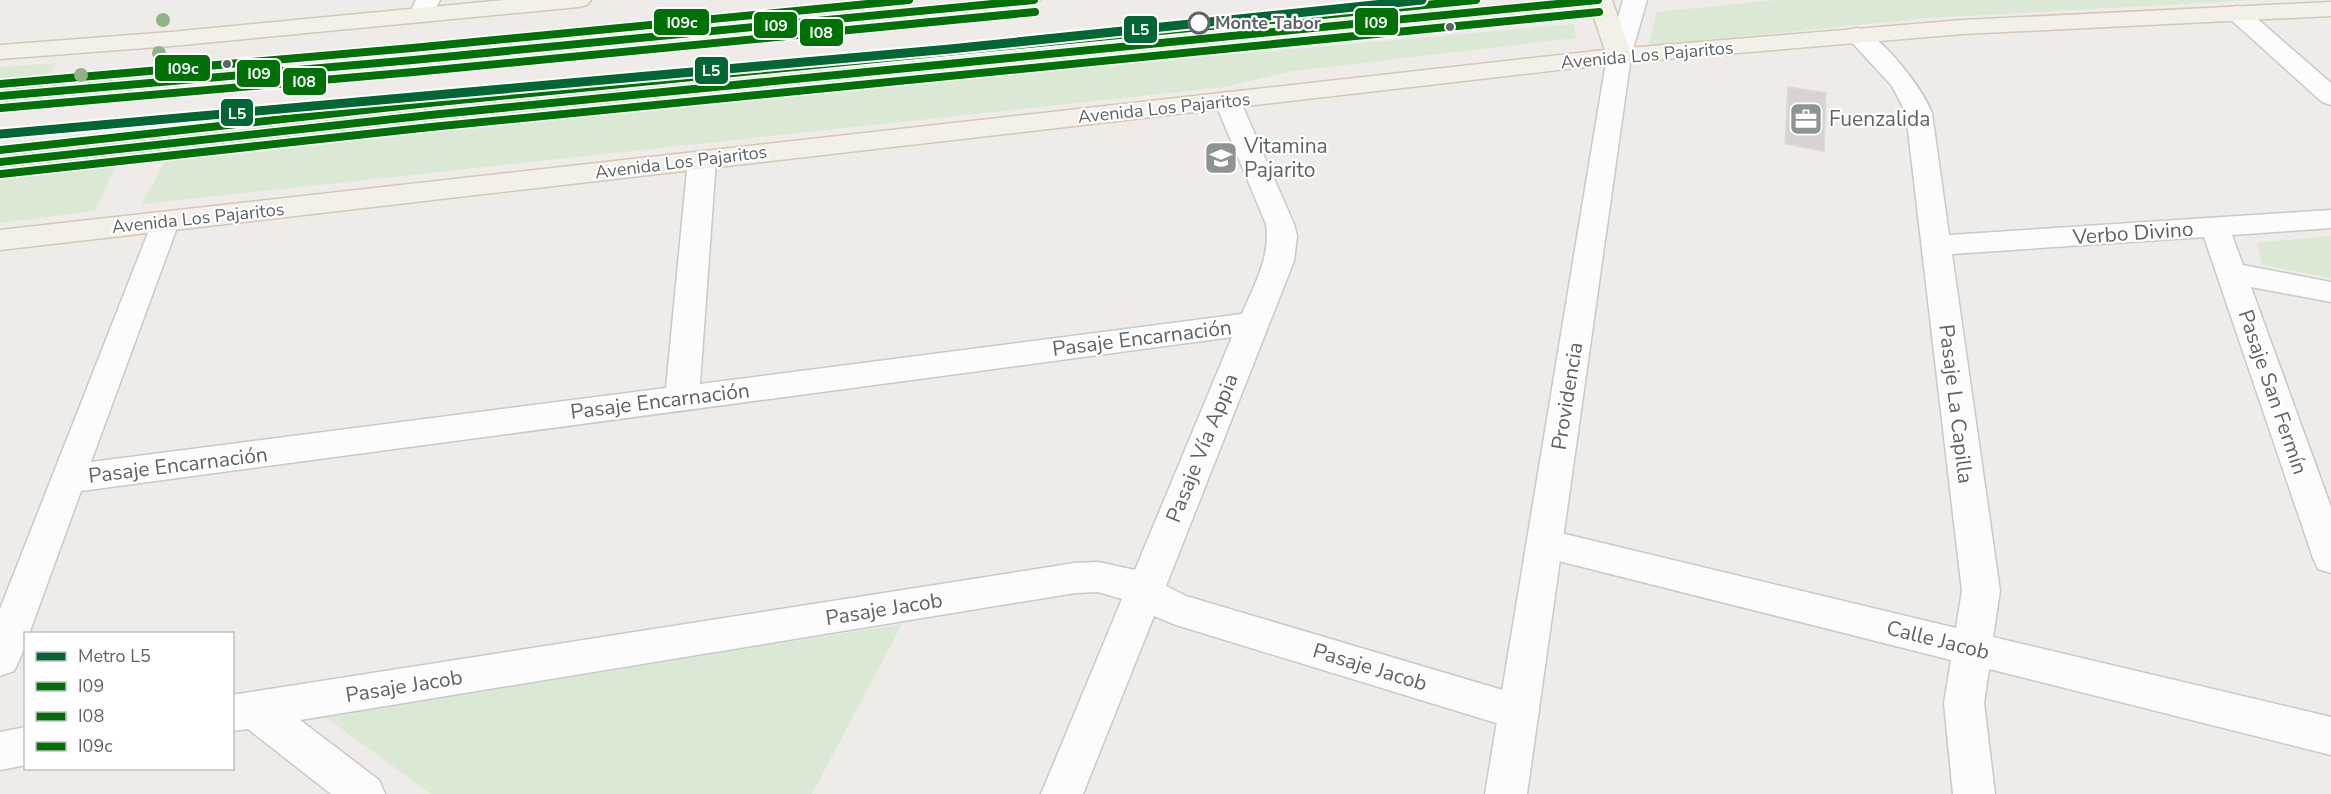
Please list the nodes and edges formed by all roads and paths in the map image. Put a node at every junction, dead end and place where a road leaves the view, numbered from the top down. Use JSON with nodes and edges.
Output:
{"nodes":[{"id":1,"x":579,"y":0,"type":"edge"},
{"id":2,"x":1034,"y":0,"type":"edge"},
{"id":3,"x":1599,"y":0,"type":"edge"},
{"id":4,"x":1635,"y":0,"type":"edge"},
{"id":5,"x":425,"y":8,"type":"edge"},
{"id":6,"x":2331,"y":9,"type":"edge"},
{"id":7,"x":2237,"y":13,"type":"junction"},
{"id":8,"x":1857,"y":35,"type":"junction"},
{"id":9,"x":0,"y":52,"type":"edge"},
{"id":10,"x":1619,"y":56,"type":"junction"},
{"id":11,"x":0,"y":96,"type":"edge"},
{"id":12,"x":2331,"y":97,"type":"edge"},
{"id":13,"x":1227,"y":100,"type":"junction"},
{"id":14,"x":702,"y":160,"type":"junction"},
{"id":15,"x":0,"y":162,"type":"edge"},
{"id":16,"x":2331,"y":219,"type":"edge"},
{"id":17,"x":165,"y":222,"type":"junction"},
{"id":18,"x":2215,"y":227,"type":"junction"},
{"id":19,"x":0,"y":240,"type":"edge"},
{"id":20,"x":1935,"y":246,"type":"junction"},
{"id":21,"x":2231,"y":273,"type":"junction"},
{"id":22,"x":2331,"y":292,"type":"edge"},
{"id":23,"x":1252,"y":324,"type":"junction"},
{"id":24,"x":682,"y":398,"type":"junction"},
{"id":25,"x":2317,"y":478,"type":"edge"},
{"id":26,"x":68,"y":479,"type":"junction"},
{"id":27,"x":1544,"y":544,"type":"junction"},
{"id":28,"x":2331,"y":558,"type":"edge"},
{"id":29,"x":1144,"y":592,"type":"junction"},
{"id":30,"x":1972,"y":649,"type":"junction"},
{"id":31,"x":0,"y":659,"type":"edge"},
{"id":32,"x":244,"y":711,"type":"edge"},
{"id":33,"x":1518,"y":711,"type":"junction"},
{"id":34,"x":2331,"y":736,"type":"edge"},
{"id":35,"x":24,"y":746,"type":"edge"},
{"id":36,"x":0,"y":751,"type":"edge"},
{"id":37,"x":364,"y":794,"type":"edge"},
{"id":38,"x":1062,"y":794,"type":"edge"},
{"id":39,"x":1506,"y":794,"type":"edge"},
{"id":40,"x":1974,"y":794,"type":"edge"}],
"edges":[{"from":1,"to":5,"type":"main road"},
{"from":2,"to":11,"type":"lane"},
{"from":3,"to":10,"type":"main road"},
{"from":3,"to":15,"type":"lane"},
{"from":4,"to":10,"type":"street","name":"Providencia"},
{"from":5,"to":9,"type":"main road"},
{"from":6,"to":7,"type":"main road","name":"Avenida Los Pajaritos"},
{"from":7,"to":8,"type":"main road","name":"Avenida Los Pajaritos"},
{"from":7,"to":12,"type":"street"},
{"from":8,"to":10,"type":"main road","name":"Avenida Los Pajaritos"},
{"from":8,"to":20,"type":"street","name":"Pasaje La Capilla"},
{"from":10,"to":13,"type":"main road","name":"Avenida Los Pajaritos"},
{"from":10,"to":27,"type":"street","name":"Providencia"},
{"from":13,"to":14,"type":"main road","name":"Avenida Los Pajaritos"},
{"from":13,"to":23,"type":"street","name":"Pasaje Vía Appia"},
{"from":14,"to":17,"type":"main road","name":"Avenida Los Pajaritos"},
{"from":14,"to":24,"type":"street"},
{"from":16,"to":18,"type":"street","name":"Verbo Divino"},
{"from":17,"to":19,"type":"main road","name":"Avenida Los Pajaritos"},
{"from":17,"to":26,"type":"street"},
{"from":18,"to":20,"type":"street","name":"Verbo Divino"},
{"from":18,"to":21,"type":"street","name":"Pasaje San Fermín"},
{"from":20,"to":30,"type":"street","name":"Pasaje La Capilla"},
{"from":21,"to":22,"type":"street"},
{"from":21,"to":25,"type":"street","name":"Pasaje San Fermín"},
{"from":23,"to":24,"type":"street","name":"Pasaje Encarnación"},
{"from":23,"to":29,"type":"street","name":"Pasaje Vía Appia"},
{"from":24,"to":26,"type":"street","name":"Pasaje Encarnación"},
{"from":25,"to":28,"type":"street","name":"Pasaje San Fermín"},
{"from":26,"to":31,"type":"street"},
{"from":27,"to":30,"type":"street","name":"Calle Jacob"},
{"from":27,"to":33,"type":"street","name":"Providencia"},
{"from":29,"to":32,"type":"street","name":"Pasaje Jacob"},
{"from":29,"to":33,"type":"street","name":"Pasaje Jacob"},
{"from":29,"to":38,"type":"street","name":"Pasaje Vía Appia"},
{"from":30,"to":34,"type":"street","name":"Calle Jacob"},
{"from":30,"to":40,"type":"street","name":"Pasaje La Capilla"},
{"from":32,"to":37,"type":"street"},
{"from":33,"to":39,"type":"street","name":"Providencia"},
{"from":35,"to":36,"type":"street"}]}
